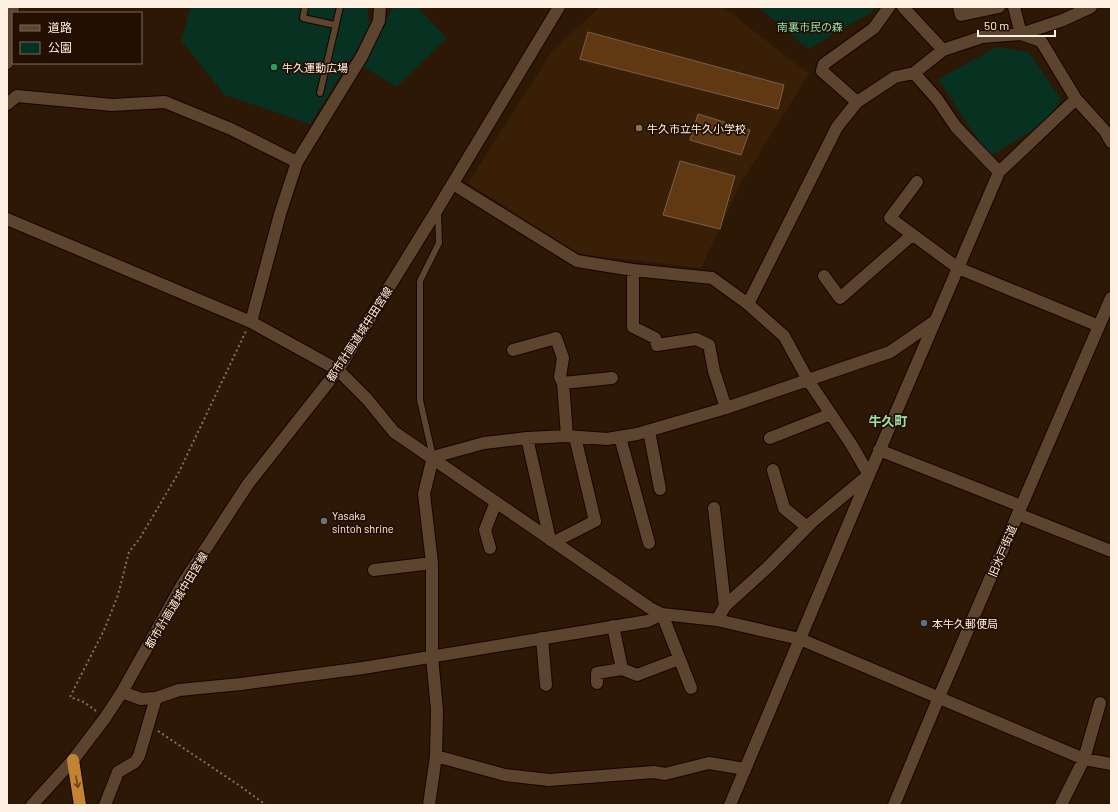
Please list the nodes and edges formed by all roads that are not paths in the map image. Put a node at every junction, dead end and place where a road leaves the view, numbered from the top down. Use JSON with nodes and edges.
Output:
{"nodes":[{"id":1,"x":305,"y":7,"type":"edge"},
{"id":2,"x":340,"y":7,"type":"edge"},
{"id":3,"x":380,"y":7,"type":"edge"},
{"id":4,"x":559,"y":7,"type":"edge"},
{"id":5,"x":889,"y":7,"type":"edge"},
{"id":6,"x":903,"y":7,"type":"edge"},
{"id":7,"x":959,"y":7,"type":"edge"},
{"id":8,"x":999,"y":7,"type":"edge"},
{"id":9,"x":1014,"y":7,"type":"edge"},
{"id":10,"x":1091,"y":7,"type":"edge"},
{"id":11,"x":12,"y":23,"type":"edge"},
{"id":12,"x":335,"y":25,"type":"junction"},
{"id":13,"x":1021,"y":34,"type":"junction"},
{"id":14,"x":943,"y":50,"type":"junction"},
{"id":15,"x":7,"y":63,"type":"edge"},
{"id":16,"x":914,"y":72,"type":"junction"},
{"id":17,"x":320,"y":93,"type":"dead end"},
{"id":18,"x":1076,"y":99,"type":"junction"},
{"id":19,"x":857,"y":102,"type":"junction"},
{"id":20,"x":7,"y":104,"type":"edge"},
{"id":21,"x":1111,"y":142,"type":"edge"},
{"id":22,"x":297,"y":162,"type":"junction"},
{"id":23,"x":998,"y":172,"type":"junction"},
{"id":24,"x":917,"y":182,"type":"dead end"},
{"id":25,"x":453,"y":184,"type":"junction"},
{"id":26,"x":438,"y":208,"type":"junction"},
{"id":27,"x":7,"y":219,"type":"edge"},
{"id":28,"x":912,"y":235,"type":"junction"},
{"id":29,"x":958,"y":268,"type":"junction"},
{"id":30,"x":633,"y":270,"type":"junction"},
{"id":31,"x":824,"y":276,"type":"dead end"},
{"id":32,"x":1111,"y":298,"type":"edge"},
{"id":33,"x":748,"y":304,"type":"junction"},
{"id":34,"x":935,"y":321,"type":"junction"},
{"id":35,"x":251,"y":322,"type":"junction"},
{"id":36,"x":1099,"y":326,"type":"junction"},
{"id":37,"x":513,"y":350,"type":"dead end"},
{"id":38,"x":338,"y":370,"type":"junction"},
{"id":39,"x":612,"y":378,"type":"dead end"},
{"id":40,"x":808,"y":380,"type":"junction"},
{"id":41,"x":563,"y":383,"type":"junction"},
{"id":42,"x":726,"y":408,"type":"junction"},
{"id":43,"x":831,"y":414,"type":"junction"},
{"id":44,"x":648,"y":431,"type":"junction"},
{"id":45,"x":571,"y":437,"type":"junction"},
{"id":46,"x":620,"y":437,"type":"junction"},
{"id":47,"x":527,"y":438,"type":"junction"},
{"id":48,"x":770,"y":438,"type":"dead end"},
{"id":49,"x":879,"y":450,"type":"junction"},
{"id":50,"x":433,"y":457,"type":"junction"},
{"id":51,"x":773,"y":470,"type":"dead end"},
{"id":52,"x":868,"y":475,"type":"junction"},
{"id":53,"x":660,"y":489,"type":"dead end"},
{"id":54,"x":496,"y":502,"type":"junction"},
{"id":55,"x":714,"y":508,"type":"dead end"},
{"id":56,"x":1019,"y":510,"type":"junction"},
{"id":57,"x":807,"y":527,"type":"junction"},
{"id":58,"x":552,"y":541,"type":"junction"},
{"id":59,"x":649,"y":543,"type":"dead end"},
{"id":60,"x":490,"y":548,"type":"dead end"},
{"id":61,"x":1111,"y":551,"type":"edge"},
{"id":62,"x":432,"y":563,"type":"junction"},
{"id":63,"x":374,"y":570,"type":"dead end"},
{"id":64,"x":725,"y":606,"type":"junction"},
{"id":65,"x":662,"y":614,"type":"junction"},
{"id":66,"x":717,"y":620,"type":"junction"},
{"id":67,"x":613,"y":626,"type":"junction"},
{"id":68,"x":542,"y":638,"type":"junction"},
{"id":69,"x":800,"y":639,"type":"junction"},
{"id":70,"x":432,"y":657,"type":"junction"},
{"id":71,"x":680,"y":659,"type":"junction"},
{"id":72,"x":622,"y":669,"type":"junction"},
{"id":73,"x":597,"y":683,"type":"dead end"},
{"id":74,"x":546,"y":685,"type":"dead end"},
{"id":75,"x":691,"y":688,"type":"dead end"},
{"id":76,"x":122,"y":692,"type":"junction"},
{"id":77,"x":939,"y":697,"type":"junction"},
{"id":78,"x":156,"y":698,"type":"junction"},
{"id":79,"x":1100,"y":703,"type":"dead end"},
{"id":80,"x":436,"y":756,"type":"junction"},
{"id":81,"x":1084,"y":759,"type":"junction"},
{"id":82,"x":73,"y":760,"type":"junction"},
{"id":83,"x":1111,"y":764,"type":"edge"},
{"id":84,"x":745,"y":769,"type":"junction"},
{"id":85,"x":32,"y":805,"type":"edge"},
{"id":86,"x":80,"y":805,"type":"edge"},
{"id":87,"x":105,"y":805,"type":"edge"},
{"id":88,"x":429,"y":805,"type":"edge"},
{"id":89,"x":730,"y":805,"type":"edge"},
{"id":90,"x":894,"y":805,"type":"edge"},
{"id":91,"x":1061,"y":805,"type":"edge"}],
"edges":[{"from":1,"to":12,"type":"lane"},
{"from":2,"to":12,"type":"lane"},
{"from":3,"to":22,"type":"street"},
{"from":4,"to":25,"type":"street","name":"都市計画道城中田宮線"},
{"from":5,"to":19,"type":"street"},
{"from":6,"to":14,"type":"street"},
{"from":7,"to":8,"type":"street"},
{"from":9,"to":13,"type":"street"},
{"from":10,"to":13,"type":"street"},
{"from":11,"to":15,"type":"street"},
{"from":12,"to":17,"type":"lane"},
{"from":13,"to":14,"type":"street"},
{"from":13,"to":18,"type":"street"},
{"from":14,"to":16,"type":"street"},
{"from":16,"to":19,"type":"street"},
{"from":16,"to":23,"type":"street"},
{"from":18,"to":21,"type":"street"},
{"from":18,"to":23,"type":"street"},
{"from":19,"to":33,"type":"street"},
{"from":20,"to":22,"type":"street"},
{"from":22,"to":35,"type":"street"},
{"from":23,"to":29,"type":"street"},
{"from":24,"to":28,"type":"street"},
{"from":25,"to":26,"type":"street","name":"都市計画道城中田宮線"},
{"from":25,"to":30,"type":"street"},
{"from":26,"to":38,"type":"street","name":"都市計画道城中田宮線"},
{"from":26,"to":50,"type":"lane"},
{"from":27,"to":35,"type":"street"},
{"from":28,"to":29,"type":"street"},
{"from":28,"to":31,"type":"street"},
{"from":29,"to":34,"type":"street"},
{"from":29,"to":36,"type":"street"},
{"from":30,"to":33,"type":"street"},
{"from":30,"to":42,"type":"street"},
{"from":32,"to":36,"type":"street","name":"旧水戸街道"},
{"from":33,"to":40,"type":"street"},
{"from":34,"to":40,"type":"street"},
{"from":34,"to":49,"type":"street"},
{"from":35,"to":38,"type":"street"},
{"from":36,"to":56,"type":"street","name":"旧水戸街道"},
{"from":37,"to":41,"type":"street"},
{"from":38,"to":50,"type":"street"},
{"from":38,"to":76,"type":"street","name":"都市計画道城中田宮線"},
{"from":39,"to":41,"type":"street"},
{"from":40,"to":42,"type":"street"},
{"from":40,"to":43,"type":"street"},
{"from":41,"to":45,"type":"street"},
{"from":42,"to":44,"type":"street"},
{"from":43,"to":48,"type":"street"},
{"from":43,"to":52,"type":"street"},
{"from":44,"to":46,"type":"street"},
{"from":44,"to":53,"type":"street"},
{"from":45,"to":46,"type":"street"},
{"from":45,"to":47,"type":"street"},
{"from":45,"to":58,"type":"street"},
{"from":46,"to":59,"type":"street"},
{"from":47,"to":50,"type":"street"},
{"from":47,"to":58,"type":"street"},
{"from":49,"to":52,"type":"street"},
{"from":49,"to":56,"type":"street"},
{"from":50,"to":54,"type":"street"},
{"from":50,"to":62,"type":"street"},
{"from":51,"to":57,"type":"street"},
{"from":52,"to":57,"type":"street"},
{"from":52,"to":69,"type":"street"},
{"from":54,"to":58,"type":"street"},
{"from":54,"to":60,"type":"street"},
{"from":55,"to":64,"type":"street"},
{"from":56,"to":61,"type":"street"},
{"from":56,"to":77,"type":"street","name":"旧水戸街道"},
{"from":57,"to":64,"type":"street"},
{"from":58,"to":65,"type":"street"},
{"from":62,"to":63,"type":"street"},
{"from":62,"to":70,"type":"street"},
{"from":64,"to":66,"type":"street"},
{"from":65,"to":66,"type":"street"},
{"from":65,"to":67,"type":"street"},
{"from":65,"to":71,"type":"street"},
{"from":66,"to":69,"type":"street"},
{"from":67,"to":68,"type":"street"},
{"from":67,"to":72,"type":"street"},
{"from":68,"to":70,"type":"street"},
{"from":68,"to":74,"type":"street"},
{"from":69,"to":77,"type":"street"},
{"from":69,"to":84,"type":"street"},
{"from":70,"to":78,"type":"street"},
{"from":70,"to":80,"type":"street"},
{"from":71,"to":72,"type":"street"},
{"from":71,"to":75,"type":"street"},
{"from":72,"to":73,"type":"street"},
{"from":76,"to":78,"type":"street"},
{"from":76,"to":82,"type":"street","name":"都市計画道城中田宮線"},
{"from":77,"to":81,"type":"street"},
{"from":77,"to":90,"type":"street","name":"旧水戸街道"},
{"from":78,"to":87,"type":"street"},
{"from":79,"to":81,"type":"street"},
{"from":80,"to":84,"type":"street"},
{"from":80,"to":88,"type":"street"},
{"from":81,"to":83,"type":"street"},
{"from":81,"to":91,"type":"street"},
{"from":82,"to":85,"type":"street","name":"都市計画道城中田宮線"},
{"from":82,"to":86,"type":"highway","one_way":true},
{"from":84,"to":89,"type":"street"}]}
